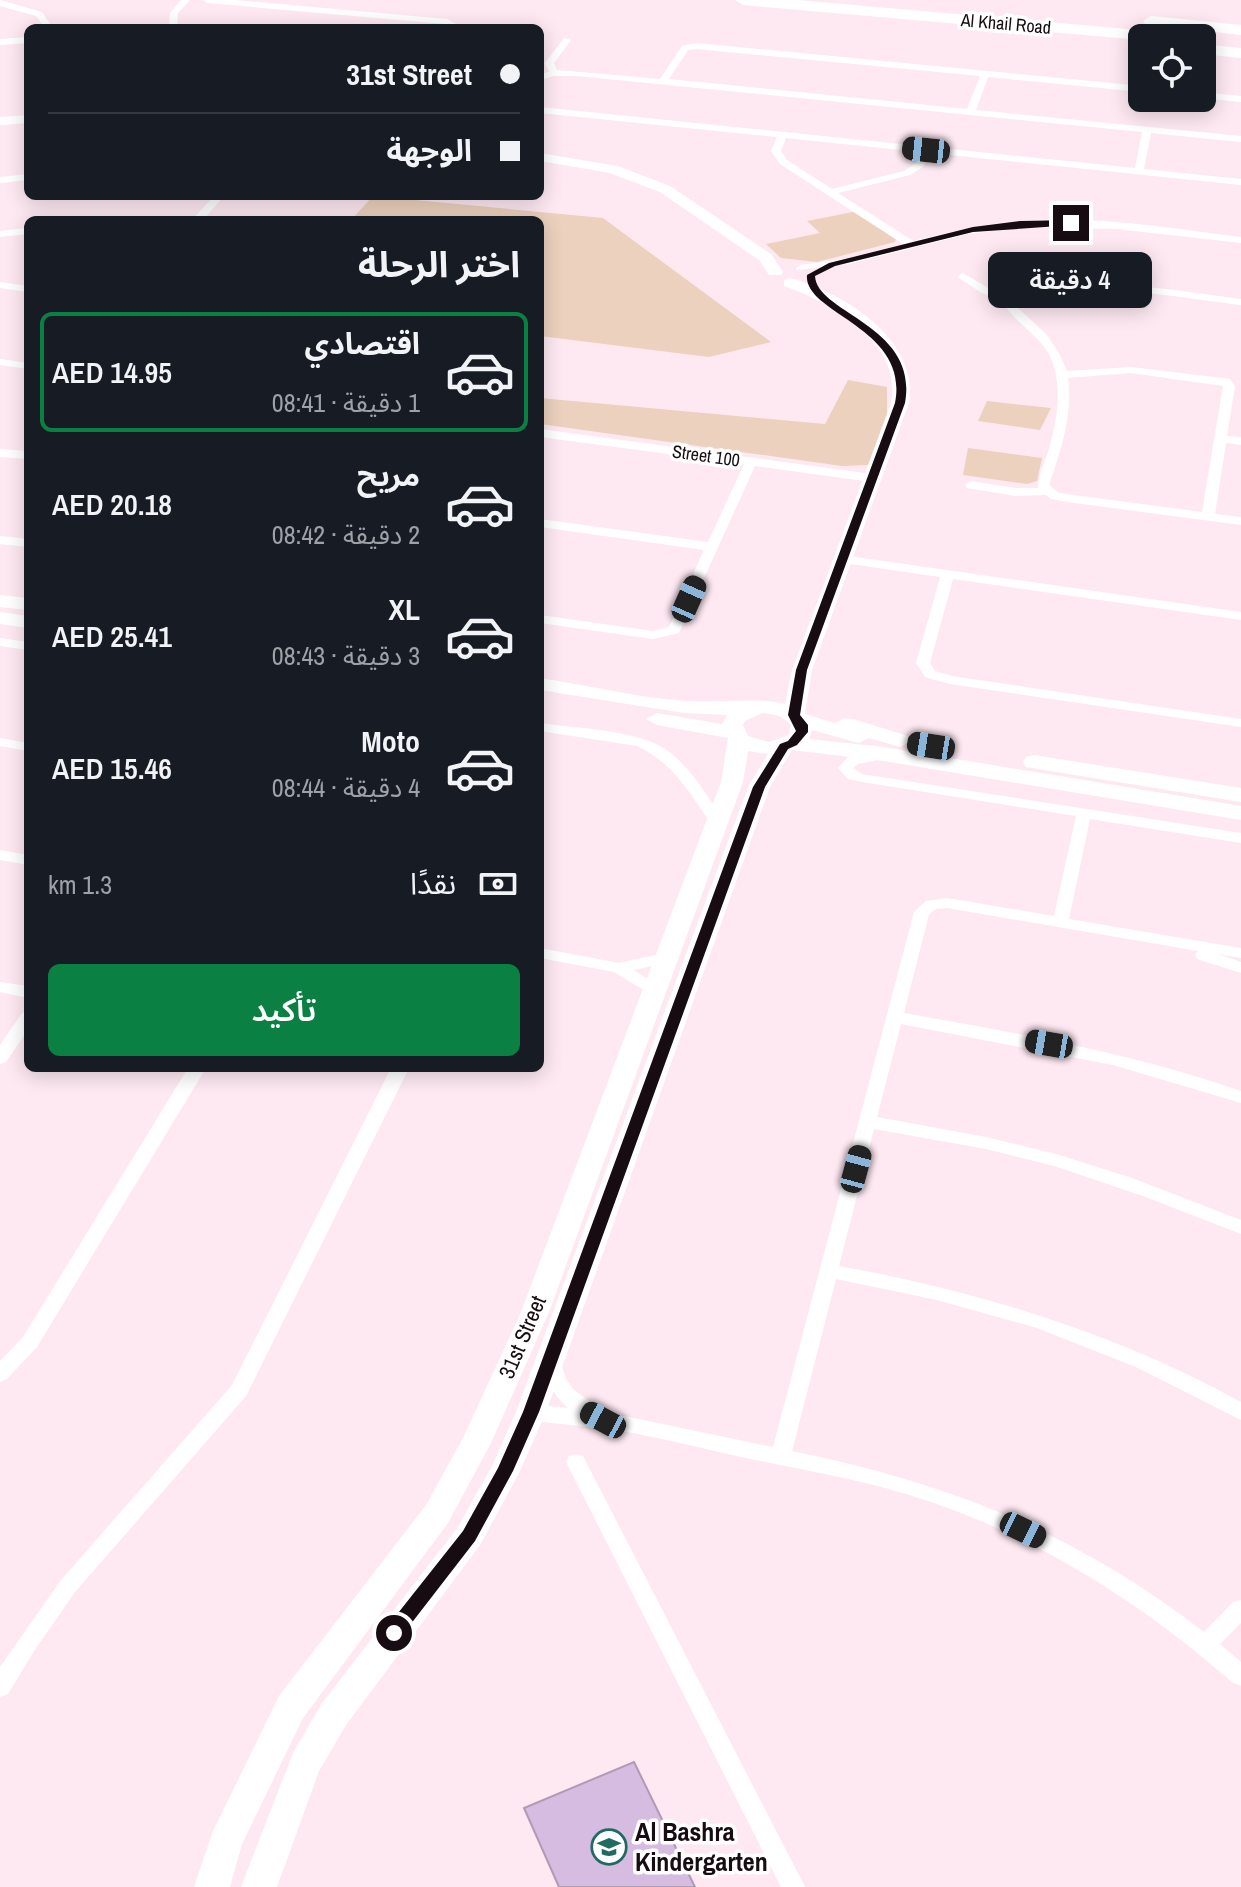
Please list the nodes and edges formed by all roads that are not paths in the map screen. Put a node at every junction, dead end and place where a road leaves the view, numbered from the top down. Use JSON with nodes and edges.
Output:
{"nodes":[{"id":1,"x":186,"y":0,"type":"edge"},
{"id":2,"x":207,"y":0,"type":"edge"},
{"id":3,"x":743,"y":0,"type":"edge"},
{"id":4,"x":916,"y":0,"type":"edge"},
{"id":5,"x":0,"y":3,"type":"edge"},
{"id":6,"x":1129,"y":13,"type":"dead end"},
{"id":7,"x":1241,"y":23,"type":"edge"},
{"id":8,"x":46,"y":24,"type":"edge"},
{"id":9,"x":173,"y":24,"type":"edge"},
{"id":10,"x":441,"y":24,"type":"edge"},
{"id":11,"x":1038,"y":26,"type":"junction"},
{"id":12,"x":1241,"y":30,"type":"edge"},
{"id":13,"x":1128,"y":34,"type":"edge"},
{"id":14,"x":24,"y":40,"type":"edge"},
{"id":15,"x":567,"y":40,"type":"dead end"},
{"id":16,"x":1128,"y":40,"type":"edge"},
{"id":17,"x":0,"y":42,"type":"edge"},
{"id":18,"x":1216,"y":42,"type":"edge"},
{"id":19,"x":1241,"y":44,"type":"edge"},
{"id":20,"x":1216,"y":50,"type":"edge"},
{"id":21,"x":1241,"y":53,"type":"edge"},
{"id":22,"x":554,"y":73,"type":"junction"},
{"id":23,"x":985,"y":74,"type":"junction"},
{"id":24,"x":544,"y":76,"type":"edge"},
{"id":25,"x":663,"y":81,"type":"junction"},
{"id":26,"x":1128,"y":88,"type":"edge"},
{"id":27,"x":1216,"y":96,"type":"edge"},
{"id":28,"x":1241,"y":99,"type":"edge"},
{"id":29,"x":544,"y":110,"type":"edge"},
{"id":30,"x":970,"y":112,"type":"junction"},
{"id":31,"x":24,"y":119,"type":"edge"},
{"id":32,"x":0,"y":121,"type":"edge"},
{"id":33,"x":1147,"y":130,"type":"junction"},
{"id":34,"x":783,"y":135,"type":"junction"},
{"id":35,"x":1241,"y":139,"type":"edge"},
{"id":36,"x":926,"y":150,"type":"junction"},
{"id":37,"x":544,"y":158,"type":"edge"},
{"id":38,"x":1139,"y":171,"type":"junction"},
{"id":39,"x":24,"y":177,"type":"edge"},
{"id":40,"x":0,"y":180,"type":"edge"},
{"id":41,"x":1241,"y":182,"type":"edge"},
{"id":42,"x":832,"y":192,"type":"junction"},
{"id":43,"x":215,"y":200,"type":"edge"},
{"id":44,"x":201,"y":216,"type":"edge"},
{"id":45,"x":24,"y":231,"type":"edge"},
{"id":46,"x":0,"y":234,"type":"edge"},
{"id":47,"x":1241,"y":240,"type":"edge"},
{"id":48,"x":910,"y":244,"type":"junction"},
{"id":49,"x":765,"y":257,"type":"junction"},
{"id":50,"x":963,"y":276,"type":"dead end"},
{"id":51,"x":804,"y":277,"type":"junction"},
{"id":52,"x":0,"y":285,"type":"edge"},
{"id":53,"x":24,"y":288,"type":"edge"},
{"id":54,"x":1010,"y":299,"type":"junction"},
{"id":55,"x":1241,"y":302,"type":"edge"},
{"id":56,"x":0,"y":362,"type":"edge"},
{"id":57,"x":24,"y":365,"type":"edge"},
{"id":58,"x":1064,"y":375,"type":"junction"},
{"id":59,"x":544,"y":434,"type":"edge"},
{"id":60,"x":1220,"y":439,"type":"junction"},
{"id":61,"x":1241,"y":441,"type":"edge"},
{"id":62,"x":0,"y":453,"type":"edge"},
{"id":63,"x":24,"y":455,"type":"edge"},
{"id":64,"x":751,"y":462,"type":"junction"},
{"id":65,"x":872,"y":478,"type":"junction"},
{"id":66,"x":971,"y":485,"type":"dead end"},
{"id":67,"x":1047,"y":491,"type":"junction"},
{"id":68,"x":1208,"y":516,"type":"junction"},
{"id":69,"x":1241,"y":521,"type":"edge"},
{"id":70,"x":544,"y":524,"type":"edge"},
{"id":71,"x":0,"y":540,"type":"edge"},
{"id":72,"x":24,"y":543,"type":"edge"},
{"id":73,"x":713,"y":547,"type":"junction"},
{"id":74,"x":842,"y":559,"type":"junction"},
{"id":75,"x":947,"y":575,"type":"junction"},
{"id":76,"x":0,"y":601,"type":"edge"},
{"id":77,"x":24,"y":604,"type":"edge"},
{"id":78,"x":1241,"y":616,"type":"edge"},
{"id":79,"x":0,"y":618,"type":"edge"},
{"id":80,"x":544,"y":620,"type":"edge"},
{"id":81,"x":24,"y":621,"type":"edge"},
{"id":82,"x":0,"y":642,"type":"edge"},
{"id":83,"x":24,"y":645,"type":"edge"},
{"id":84,"x":800,"y":678,"type":"junction"},
{"id":85,"x":544,"y":685,"type":"edge"},
{"id":86,"x":544,"y":702,"type":"edge"},
{"id":87,"x":753,"y":708,"type":"junction"},
{"id":88,"x":796,"y":717,"type":"junction"},
{"id":89,"x":1241,"y":723,"type":"edge"},
{"id":90,"x":544,"y":728,"type":"edge"},
{"id":91,"x":736,"y":736,"type":"junction"},
{"id":92,"x":0,"y":742,"type":"edge"},
{"id":93,"x":788,"y":745,"type":"junction"},
{"id":94,"x":24,"y":746,"type":"edge"},
{"id":95,"x":892,"y":748,"type":"junction"},
{"id":96,"x":1241,"y":795,"type":"edge"},
{"id":97,"x":1084,"y":812,"type":"junction"},
{"id":98,"x":1241,"y":813,"type":"edge"},
{"id":99,"x":716,"y":821,"type":"junction"},
{"id":100,"x":1241,"y":838,"type":"edge"},
{"id":101,"x":0,"y":855,"type":"edge"},
{"id":102,"x":24,"y":859,"type":"edge"},
{"id":103,"x":1061,"y":921,"type":"junction"},
{"id":104,"x":1152,"y":939,"type":"junction"},
{"id":105,"x":1241,"y":953,"type":"edge"},
{"id":106,"x":544,"y":954,"type":"edge"},
{"id":107,"x":664,"y":958,"type":"junction"},
{"id":108,"x":619,"y":968,"type":"junction"},
{"id":109,"x":1241,"y":968,"type":"edge"},
{"id":110,"x":0,"y":987,"type":"edge"},
{"id":111,"x":652,"y":990,"type":"junction"},
{"id":112,"x":24,"y":991,"type":"edge"},
{"id":113,"x":895,"y":1017,"type":"junction"},
{"id":114,"x":24,"y":1023,"type":"edge"},
{"id":115,"x":0,"y":1058,"type":"edge"},
{"id":116,"x":195,"y":1072,"type":"edge"},
{"id":117,"x":395,"y":1072,"type":"edge"},
{"id":118,"x":1241,"y":1097,"type":"edge"},
{"id":119,"x":869,"y":1122,"type":"junction"},
{"id":120,"x":1241,"y":1227,"type":"edge"},
{"id":121,"x":829,"y":1271,"type":"junction"},
{"id":122,"x":535,"y":1312,"type":"junction"},
{"id":123,"x":552,"y":1352,"type":"junction"},
{"id":124,"x":0,"y":1374,"type":"edge"},
{"id":125,"x":531,"y":1412,"type":"junction"},
{"id":126,"x":1241,"y":1412,"type":"edge"},
{"id":127,"x":603,"y":1420,"type":"junction"},
{"id":128,"x":780,"y":1457,"type":"junction"},
{"id":129,"x":576,"y":1462,"type":"dead end"},
{"id":130,"x":1241,"y":1609,"type":"edge"},
{"id":131,"x":1206,"y":1644,"type":"junction"},
{"id":132,"x":1241,"y":1676,"type":"edge"},
{"id":133,"x":0,"y":1687,"type":"edge"},
{"id":134,"x":212,"y":1887,"type":"edge"},
{"id":135,"x":259,"y":1887,"type":"edge"},
{"id":136,"x":793,"y":1887,"type":"edge"}],
"edges":[{"from":1,"to":9,"type":"street"},
{"from":2,"to":10,"type":"street"},
{"from":3,"to":11,"type":"highway","name":"Al Khail Road"},
{"from":4,"to":12,"type":"highway","name":"Al Khail Road"},
{"from":5,"to":8,"type":"street"},
{"from":6,"to":7,"type":"highway"},
{"from":11,"to":13,"type":"highway","name":"Al Khail Road"},
{"from":11,"to":16,"type":"highway"},
{"from":14,"to":17,"type":"street"},
{"from":15,"to":22,"type":"street"},
{"from":18,"to":19,"type":"highway"},
{"from":20,"to":21,"type":"highway"},
{"from":22,"to":24,"type":"street"},
{"from":22,"to":25,"type":"street"},
{"from":23,"to":25,"type":"street"},
{"from":23,"to":26,"type":"street"},
{"from":23,"to":30,"type":"street"},
{"from":25,"to":30,"type":"street"},
{"from":27,"to":28,"type":"street"},
{"from":29,"to":34,"type":"street"},
{"from":30,"to":33,"type":"street"},
{"from":31,"to":32,"type":"street"},
{"from":33,"to":35,"type":"street"},
{"from":33,"to":38,"type":"street"},
{"from":34,"to":36,"type":"street"},
{"from":34,"to":42,"type":"street"},
{"from":36,"to":38,"type":"street"},
{"from":36,"to":42,"type":"street"},
{"from":37,"to":49,"type":"street"},
{"from":38,"to":41,"type":"street"},
{"from":39,"to":40,"type":"street"},
{"from":42,"to":48,"type":"street"},
{"from":43,"to":44,"type":"street"},
{"from":45,"to":46,"type":"street"},
{"from":47,"to":48,"type":"street"},
{"from":48,"to":51,"type":"street"},
{"from":49,"to":51,"type":"street"},
{"from":49,"to":51,"type":"street"},
{"from":50,"to":54,"type":"street"},
{"from":51,"to":65,"type":"street"},
{"from":52,"to":53,"type":"street"},
{"from":54,"to":55,"type":"street"},
{"from":54,"to":58,"type":"street"},
{"from":56,"to":57,"type":"street"},
{"from":58,"to":60,"type":"street"},
{"from":58,"to":67,"type":"street"},
{"from":59,"to":64,"type":"street","name":"Street 100"},
{"from":60,"to":61,"type":"street"},
{"from":60,"to":68,"type":"street"},
{"from":62,"to":63,"type":"street"},
{"from":64,"to":65,"type":"street","name":"Street 100"},
{"from":64,"to":73,"type":"street"},
{"from":65,"to":74,"type":"street"},
{"from":66,"to":67,"type":"street"},
{"from":67,"to":68,"type":"street"},
{"from":68,"to":69,"type":"street"},
{"from":70,"to":73,"type":"street"},
{"from":71,"to":72,"type":"street"},
{"from":73,"to":80,"type":"street"},
{"from":74,"to":75,"type":"street"},
{"from":74,"to":84,"type":"street"},
{"from":75,"to":78,"type":"street"},
{"from":75,"to":89,"type":"street"},
{"from":76,"to":77,"type":"street"},
{"from":79,"to":81,"type":"street"},
{"from":82,"to":83,"type":"street"},
{"from":84,"to":87,"type":"street"},
{"from":84,"to":88,"type":"street"},
{"from":84,"to":95,"type":"street"},
{"from":85,"to":87,"type":"street"},
{"from":86,"to":91,"type":"street"},
{"from":87,"to":88,"type":"street"},
{"from":87,"to":91,"type":"street"},
{"from":88,"to":93,"type":"street","name":"31st Street"},
{"from":88,"to":95,"type":"street"},
{"from":90,"to":99,"type":"street"},
{"from":91,"to":93,"type":"street"},
{"from":91,"to":99,"type":"street","name":"31st Street"},
{"from":92,"to":94,"type":"street"},
{"from":93,"to":95,"type":"street"},
{"from":93,"to":123,"type":"street","name":"31st Street"},
{"from":95,"to":96,"type":"street"},
{"from":95,"to":97,"type":"street"},
{"from":95,"to":98,"type":"street"},
{"from":97,"to":100,"type":"street"},
{"from":97,"to":103,"type":"street"},
{"from":99,"to":107,"type":"street","name":"31st Street"},
{"from":101,"to":102,"type":"street"},
{"from":103,"to":104,"type":"street"},
{"from":103,"to":113,"type":"street"},
{"from":104,"to":105,"type":"street"},
{"from":104,"to":109,"type":"street"},
{"from":106,"to":108,"type":"street"},
{"from":107,"to":108,"type":"street"},
{"from":107,"to":111,"type":"street","name":"31st Street"},
{"from":108,"to":111,"type":"street"},
{"from":110,"to":112,"type":"street"},
{"from":111,"to":122,"type":"street","name":"31st Street"},
{"from":113,"to":118,"type":"street"},
{"from":113,"to":119,"type":"street"},
{"from":114,"to":115,"type":"street"},
{"from":116,"to":124,"type":"street"},
{"from":117,"to":133,"type":"street"},
{"from":119,"to":120,"type":"street"},
{"from":119,"to":121,"type":"street"},
{"from":121,"to":126,"type":"street"},
{"from":121,"to":128,"type":"street"},
{"from":122,"to":125,"type":"street"},
{"from":122,"to":134,"type":"street","name":"31st Street"},
{"from":123,"to":125,"type":"street","name":"31st Street"},
{"from":123,"to":127,"type":"street"},
{"from":125,"to":127,"type":"street"},
{"from":125,"to":135,"type":"street","name":"31st Street"},
{"from":127,"to":128,"type":"street"},
{"from":128,"to":131,"type":"street"},
{"from":129,"to":136,"type":"street"},
{"from":130,"to":131,"type":"street"},
{"from":131,"to":132,"type":"street"}]}
